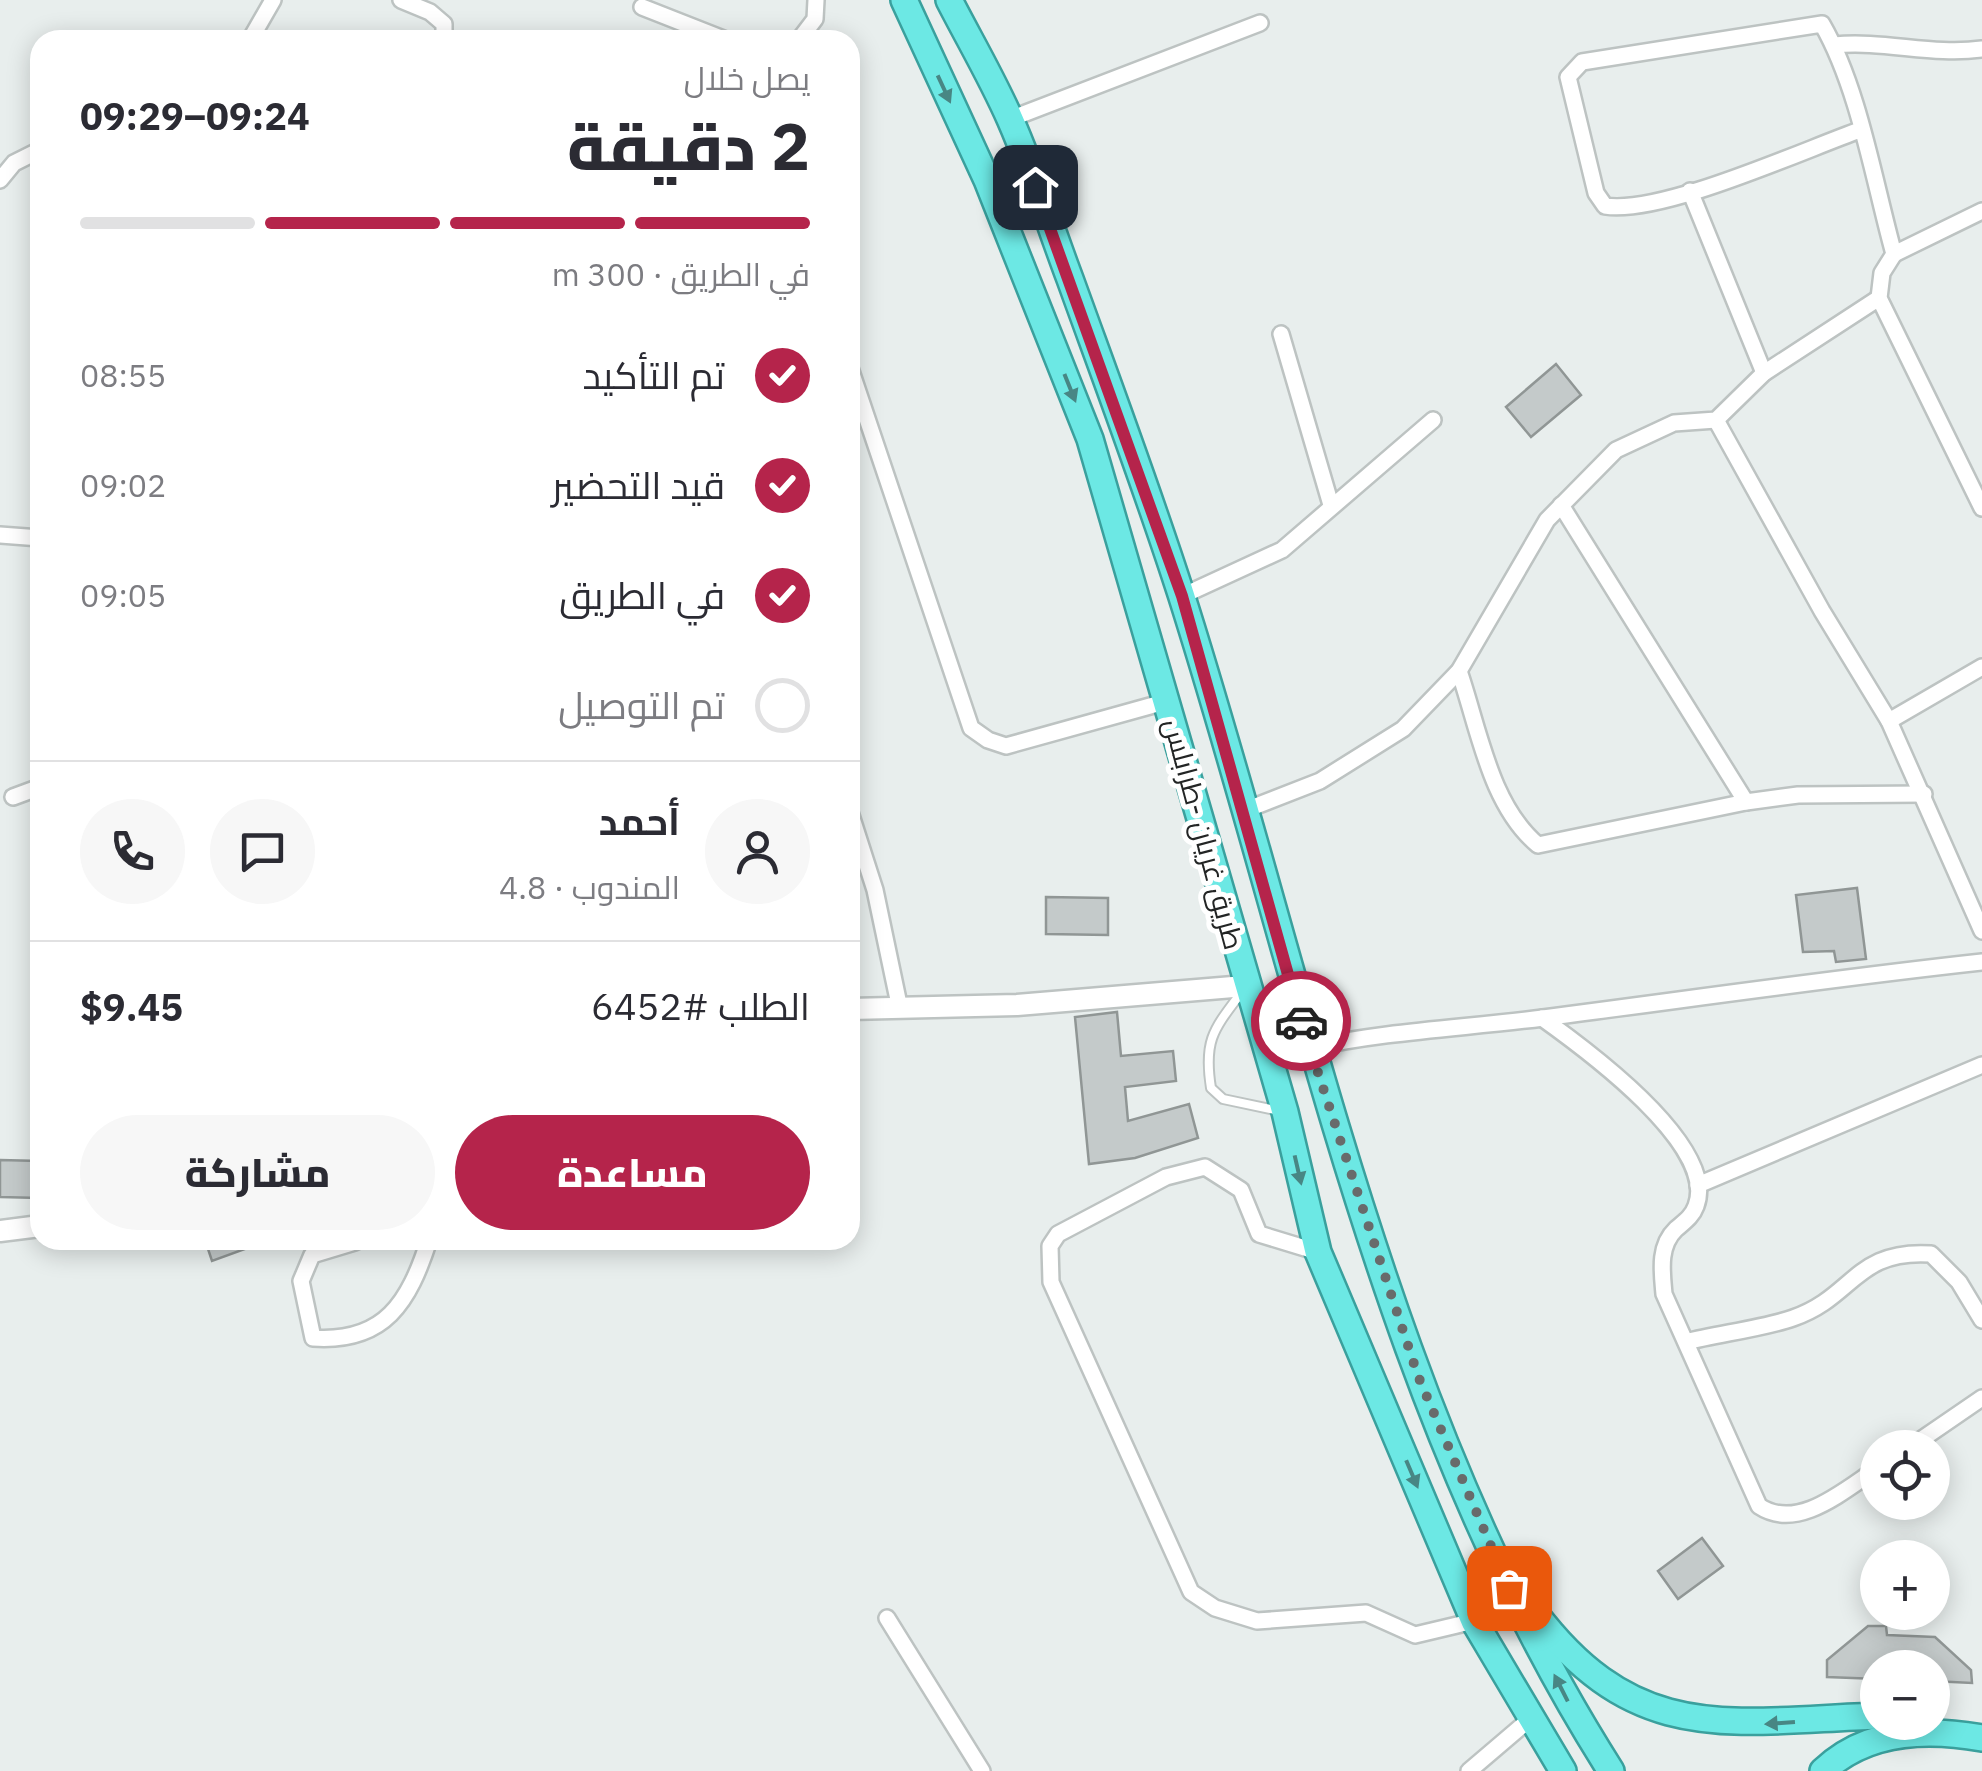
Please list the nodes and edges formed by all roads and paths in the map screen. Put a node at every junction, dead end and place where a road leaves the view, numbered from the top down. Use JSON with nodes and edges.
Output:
{"nodes":[{"id":1,"x":272,"y":0,"type":"edge"},
{"id":2,"x":402,"y":0,"type":"edge"},
{"id":3,"x":816,"y":0,"type":"edge"},
{"id":4,"x":904,"y":0,"type":"edge"},
{"id":5,"x":949,"y":0,"type":"edge"},
{"id":6,"x":642,"y":7,"type":"dead end"},
{"id":7,"x":1260,"y":23,"type":"dead end"},
{"id":8,"x":256,"y":30,"type":"edge"},
{"id":9,"x":444,"y":30,"type":"edge"},
{"id":10,"x":701,"y":30,"type":"edge"},
{"id":11,"x":806,"y":30,"type":"edge"},
{"id":12,"x":1834,"y":45,"type":"junction"},
{"id":13,"x":1982,"y":48,"type":"edge"},
{"id":14,"x":1010,"y":119,"type":"junction"},
{"id":15,"x":1860,"y":130,"type":"junction"},
{"id":16,"x":30,"y":155,"type":"edge"},
{"id":17,"x":0,"y":180,"type":"edge"},
{"id":18,"x":1690,"y":191,"type":"junction"},
{"id":19,"x":1982,"y":211,"type":"edge"},
{"id":20,"x":1894,"y":254,"type":"junction"},
{"id":21,"x":1879,"y":298,"type":"junction"},
{"id":22,"x":1281,"y":334,"type":"dead end"},
{"id":23,"x":1764,"y":374,"type":"junction"},
{"id":24,"x":860,"y":398,"type":"edge"},
{"id":25,"x":1433,"y":420,"type":"dead end"},
{"id":26,"x":1716,"y":420,"type":"junction"},
{"id":27,"x":1331,"y":504,"type":"junction"},
{"id":28,"x":1561,"y":506,"type":"junction"},
{"id":29,"x":1982,"y":508,"type":"edge"},
{"id":30,"x":0,"y":535,"type":"edge"},
{"id":31,"x":30,"y":537,"type":"edge"},
{"id":32,"x":1182,"y":596,"type":"junction"},
{"id":33,"x":1982,"y":666,"type":"edge"},
{"id":34,"x":1459,"y":672,"type":"junction"},
{"id":35,"x":1168,"y":701,"type":"junction"},
{"id":36,"x":1889,"y":720,"type":"junction"},
{"id":37,"x":30,"y":790,"type":"edge"},
{"id":38,"x":1924,"y":794,"type":"junction"},
{"id":39,"x":13,"y":796,"type":"dead end"},
{"id":40,"x":1746,"y":802,"type":"junction"},
{"id":41,"x":1243,"y":811,"type":"junction"},
{"id":42,"x":860,"y":843,"type":"edge"},
{"id":43,"x":1982,"y":931,"type":"edge"},
{"id":44,"x":1982,"y":962,"type":"edge"},
{"id":45,"x":1245,"y":986,"type":"junction"},
{"id":46,"x":860,"y":1009,"type":"edge"},
{"id":47,"x":900,"y":1010,"type":"junction"},
{"id":48,"x":1542,"y":1018,"type":"junction"},
{"id":49,"x":1309,"y":1048,"type":"junction"},
{"id":50,"x":1982,"y":1066,"type":"edge"},
{"id":51,"x":1284,"y":1112,"type":"junction"},
{"id":52,"x":1698,"y":1185,"type":"junction"},
{"id":53,"x":30,"y":1227,"type":"edge"},
{"id":54,"x":0,"y":1231,"type":"edge"},
{"id":55,"x":329,"y":1250,"type":"edge"},
{"id":56,"x":425,"y":1250,"type":"edge"},
{"id":57,"x":1318,"y":1252,"type":"junction"},
{"id":58,"x":1982,"y":1320,"type":"edge"},
{"id":59,"x":1686,"y":1342,"type":"junction"},
{"id":60,"x":1982,"y":1398,"type":"edge"},
{"id":61,"x":1936,"y":1430,"type":"edge"},
{"id":62,"x":1860,"y":1479,"type":"edge"},
{"id":63,"x":1494,"y":1559,"type":"junction"},
{"id":64,"x":887,"y":1618,"type":"dead end"},
{"id":65,"x":1474,"y":1621,"type":"junction"},
{"id":66,"x":1860,"y":1717,"type":"edge"},
{"id":67,"x":1530,"y":1719,"type":"junction"},
{"id":68,"x":1950,"y":1719,"type":"edge"},
{"id":69,"x":1982,"y":1722,"type":"edge"},
{"id":70,"x":1982,"y":1738,"type":"edge"},
{"id":71,"x":982,"y":1771,"type":"edge"},
{"id":72,"x":1469,"y":1771,"type":"edge"},
{"id":73,"x":1564,"y":1771,"type":"edge"},
{"id":74,"x":1611,"y":1771,"type":"edge"},
{"id":75,"x":1823,"y":1771,"type":"edge"}],
"edges":[{"from":1,"to":8,"type":"street"},
{"from":2,"to":9,"type":"street"},
{"from":3,"to":11,"type":"street"},
{"from":4,"to":35,"type":"highway","name":"طريق غريان -طرابلس","one_way":true},
{"from":5,"to":14,"type":"highway"},
{"from":6,"to":10,"type":"street"},
{"from":7,"to":14,"type":"street"},
{"from":12,"to":13,"type":"street"},
{"from":12,"to":15,"type":"street"},
{"from":12,"to":18,"type":"street"},
{"from":14,"to":32,"type":"highway"},
{"from":15,"to":18,"type":"street"},
{"from":15,"to":20,"type":"street"},
{"from":16,"to":17,"type":"street"},
{"from":18,"to":23,"type":"street"},
{"from":19,"to":20,"type":"street"},
{"from":20,"to":21,"type":"street"},
{"from":21,"to":23,"type":"street"},
{"from":21,"to":29,"type":"street"},
{"from":22,"to":27,"type":"street"},
{"from":23,"to":26,"type":"street"},
{"from":24,"to":35,"type":"street"},
{"from":25,"to":27,"type":"street"},
{"from":26,"to":28,"type":"street"},
{"from":26,"to":36,"type":"street"},
{"from":27,"to":32,"type":"street"},
{"from":28,"to":34,"type":"street"},
{"from":28,"to":40,"type":"street"},
{"from":30,"to":31,"type":"street"},
{"from":32,"to":41,"type":"highway"},
{"from":33,"to":36,"type":"street"},
{"from":34,"to":40,"type":"street"},
{"from":34,"to":41,"type":"street"},
{"from":35,"to":45,"type":"highway","name":"طريق غريان -طرابلس"},
{"from":36,"to":38,"type":"street"},
{"from":37,"to":39,"type":"street"},
{"from":38,"to":40,"type":"street"},
{"from":38,"to":43,"type":"street"},
{"from":41,"to":49,"type":"highway"},
{"from":42,"to":47,"type":"street"},
{"from":44,"to":48,"type":"street"},
{"from":45,"to":47,"type":"street"},
{"from":45,"to":51,"type":"highway","name":"طريق غريان -طرابلس"},
{"from":45,"to":51,"type":"lane"},
{"from":46,"to":47,"type":"street"},
{"from":48,"to":49,"type":"street"},
{"from":48,"to":52,"type":"street"},
{"from":49,"to":63,"type":"highway"},
{"from":50,"to":52,"type":"street"},
{"from":51,"to":57,"type":"highway","name":"طريق غريان -طرابلس","one_way":true},
{"from":52,"to":59,"type":"street"},
{"from":53,"to":54,"type":"street"},
{"from":55,"to":56,"type":"street"},
{"from":57,"to":65,"type":"highway","name":"طريق غريان -طرابلس","one_way":true},
{"from":57,"to":65,"type":"street"},
{"from":58,"to":59,"type":"street"},
{"from":59,"to":62,"type":"street"},
{"from":60,"to":61,"type":"street"},
{"from":66,"to":63,"type":"highway","one_way":true},
{"from":74,"to":63,"type":"highway","one_way":true},
{"from":64,"to":71,"type":"street"},
{"from":65,"to":67,"type":"highway","name":"طريق غريان -طرابلس"},
{"from":67,"to":72,"type":"street"},
{"from":67,"to":73,"type":"highway","name":"طريق غريان -طرابلس"},
{"from":68,"to":69,"type":"highway"},
{"from":70,"to":75,"type":"highway"}]}
